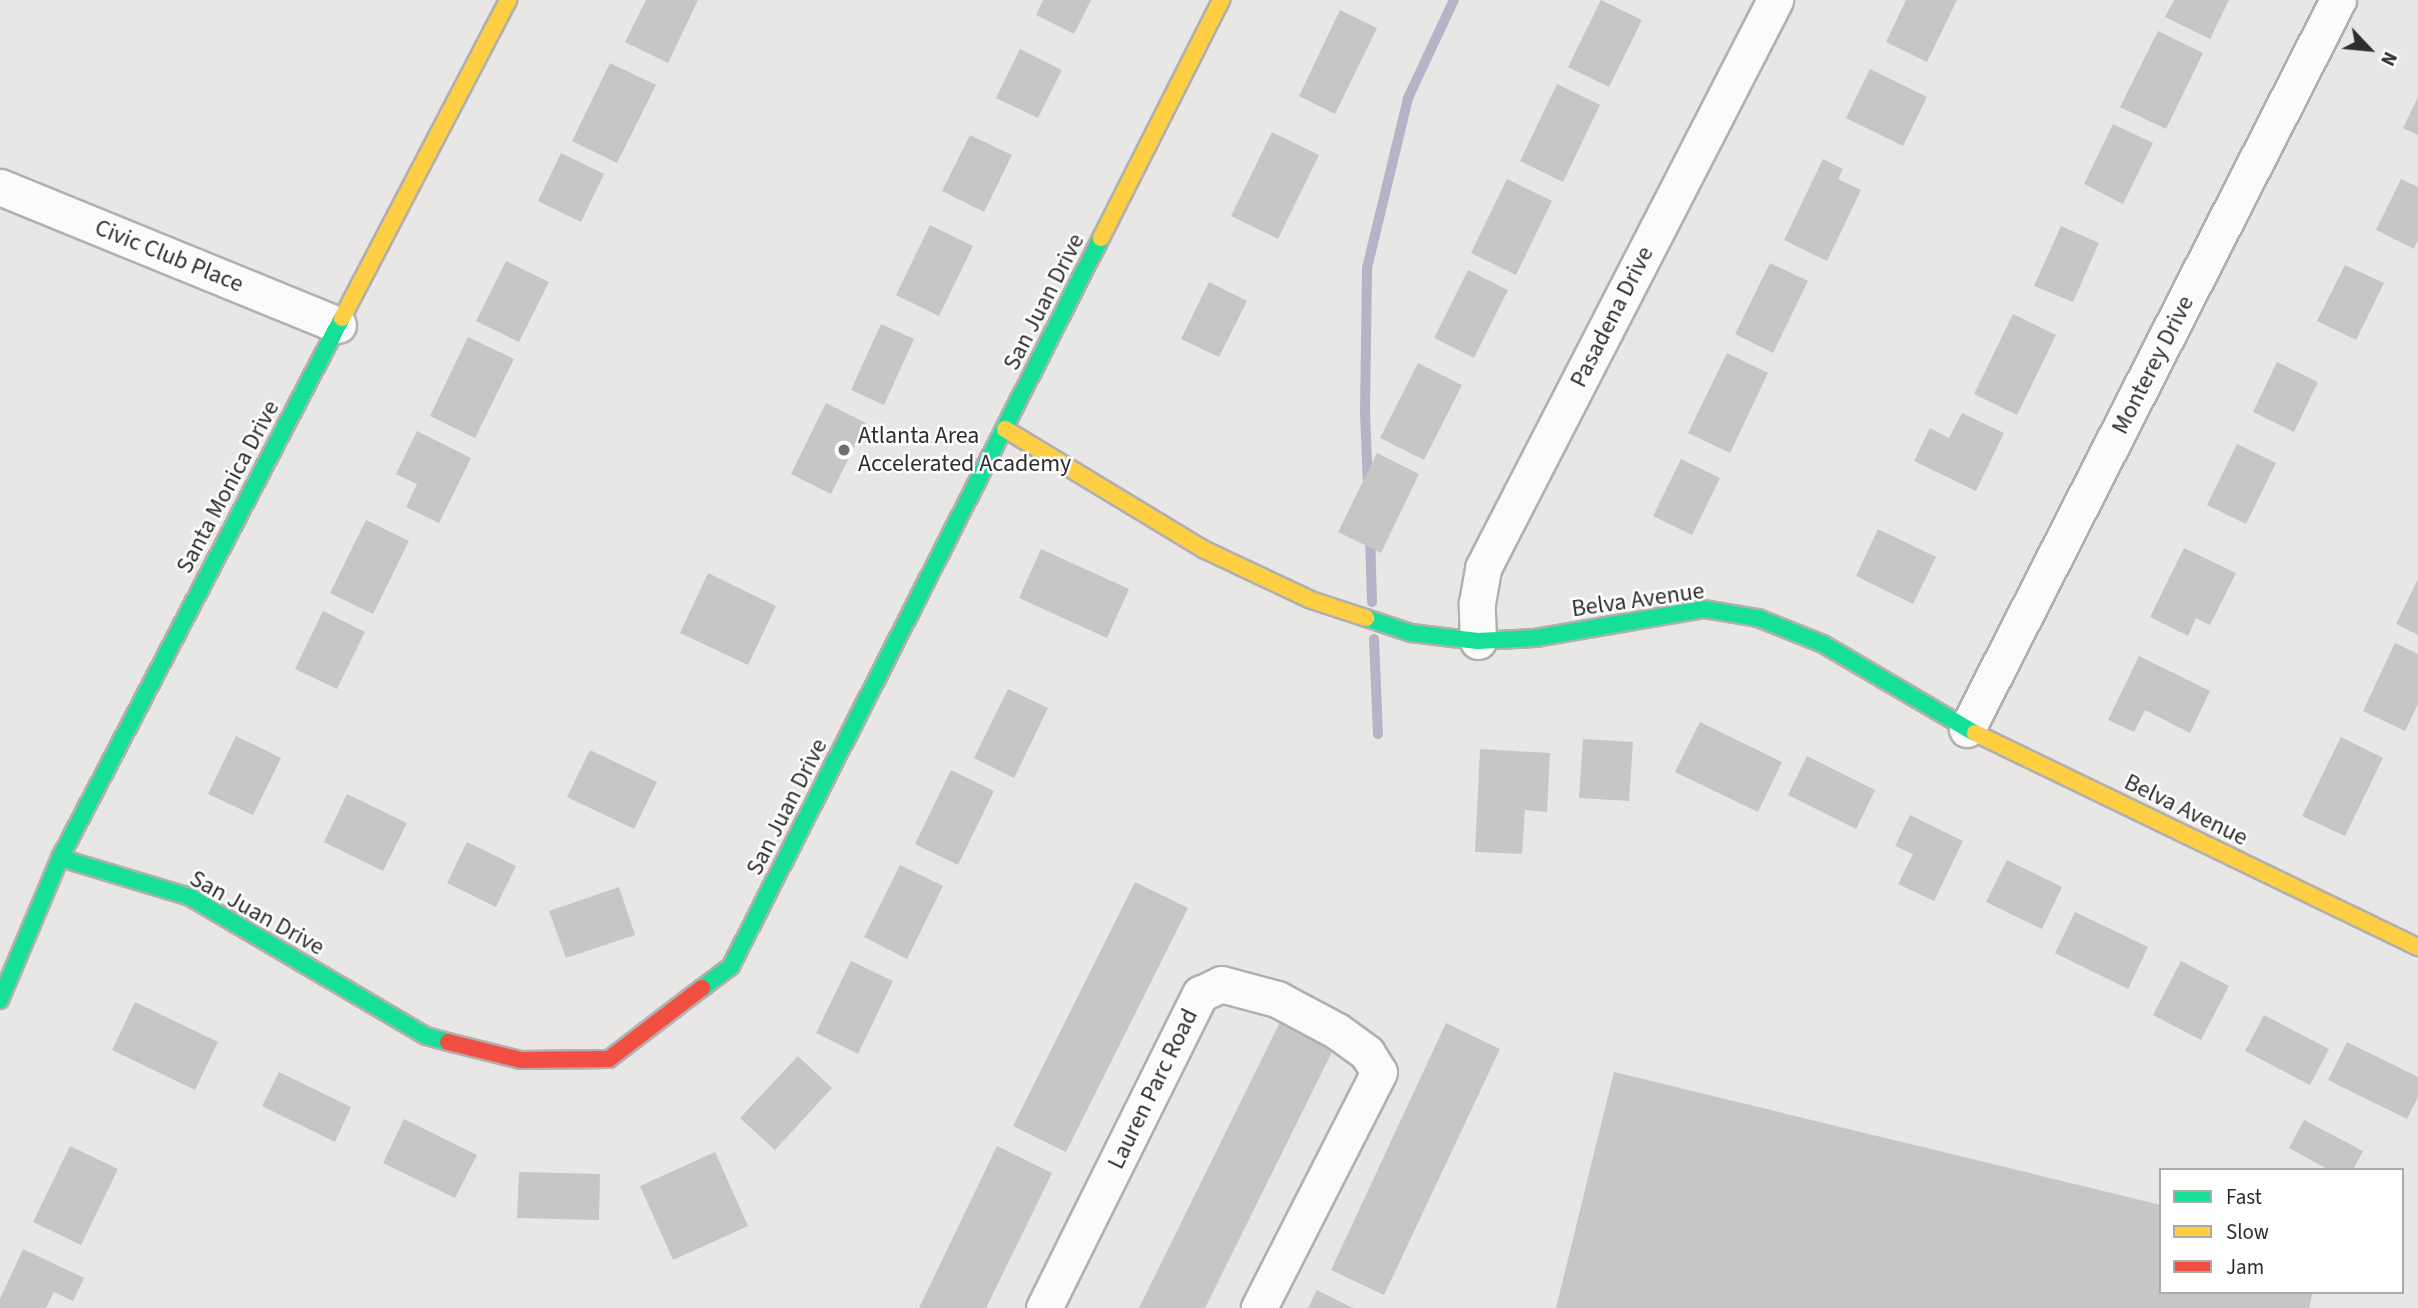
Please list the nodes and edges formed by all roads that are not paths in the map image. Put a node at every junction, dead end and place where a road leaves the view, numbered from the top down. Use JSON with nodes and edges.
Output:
{"nodes":[{"id":1,"x":508,"y":0,"type":"edge"},
{"id":2,"x":1221,"y":0,"type":"edge"},
{"id":3,"x":1775,"y":0,"type":"edge"},
{"id":4,"x":2338,"y":0,"type":"edge"},
{"id":5,"x":0,"y":187,"type":"edge"},
{"id":6,"x":338,"y":325,"type":"junction"},
{"id":7,"x":1005,"y":429,"type":"junction"},
{"id":8,"x":1478,"y":641,"type":"junction"},
{"id":9,"x":1968,"y":729,"type":"junction"},
{"id":10,"x":60,"y":858,"type":"junction"},
{"id":11,"x":2416,"y":941,"type":"edge"},
{"id":12,"x":0,"y":1000,"type":"edge"},
{"id":13,"x":1044,"y":1308,"type":"edge"},
{"id":14,"x":1259,"y":1308,"type":"edge"}],
"edges":[{"from":1,"to":6,"type":"street","name":"Santa Monica Drive"},
{"from":2,"to":7,"type":"street","name":"San Juan Drive"},
{"from":3,"to":8,"type":"street","name":"Pasadena Drive"},
{"from":4,"to":9,"type":"street","name":"Monterey Drive"},
{"from":5,"to":6,"type":"street","name":"Civic Club Place"},
{"from":6,"to":10,"type":"street","name":"Santa Monica Drive"},
{"from":7,"to":8,"type":"street","name":"Belva Avenue"},
{"from":7,"to":10,"type":"street","name":"San Juan Drive"},
{"from":8,"to":9,"type":"street","name":"Belva Avenue"},
{"from":9,"to":11,"type":"street","name":"Belva Avenue"},
{"from":10,"to":12,"type":"street","name":"Santa Monica Drive"},
{"from":13,"to":14,"type":"street","name":"Lauren Parc Road"}]}
